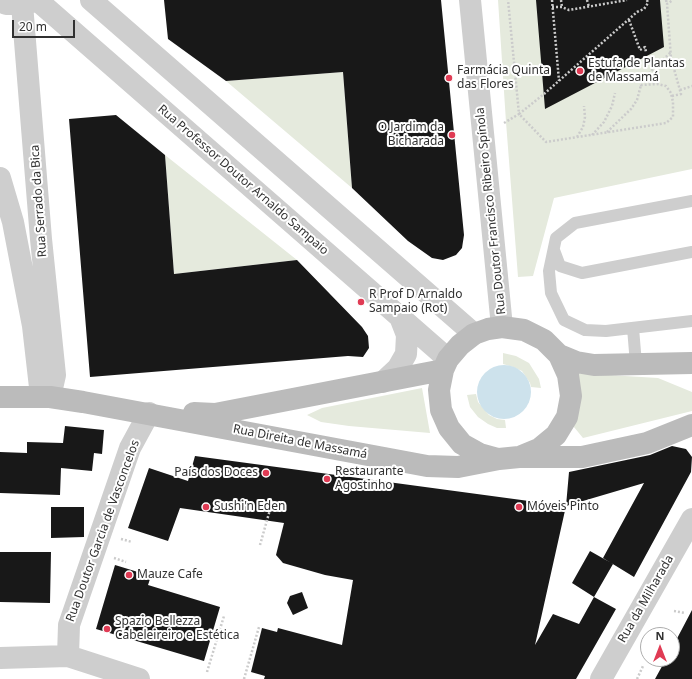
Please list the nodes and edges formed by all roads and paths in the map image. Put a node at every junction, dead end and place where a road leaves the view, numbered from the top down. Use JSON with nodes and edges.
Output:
{"nodes":[{"id":1,"x":91,"y":0,"type":"edge"},
{"id":2,"x":470,"y":0,"type":"edge"},
{"id":3,"x":508,"y":0,"type":"edge"},
{"id":4,"x":552,"y":0,"type":"edge"},
{"id":5,"x":561,"y":0,"type":"edge"},
{"id":6,"x":587,"y":0,"type":"edge"},
{"id":7,"x":627,"y":0,"type":"edge"},
{"id":8,"x":648,"y":0,"type":"edge"},
{"id":9,"x":666,"y":0,"type":"edge"},
{"id":10,"x":673,"y":0,"type":"edge"},
{"id":11,"x":0,"y":1,"type":"edge"},
{"id":12,"x":614,"y":1,"type":"edge"},
{"id":13,"x":32,"y":2,"type":"edge"},
{"id":14,"x":666,"y":4,"type":"junction"},
{"id":15,"x":552,"y":7,"type":"junction"},
{"id":16,"x":562,"y":7,"type":"junction"},
{"id":17,"x":589,"y":7,"type":"junction"},
{"id":18,"x":629,"y":20,"type":"junction"},
{"id":19,"x":646,"y":52,"type":"dead end"},
{"id":20,"x":671,"y":52,"type":"junction"},
{"id":21,"x":559,"y":81,"type":"junction"},
{"id":22,"x":641,"y":85,"type":"junction"},
{"id":23,"x":692,"y":86,"type":"edge"},
{"id":24,"x":680,"y":90,"type":"junction"},
{"id":25,"x":615,"y":93,"type":"dead end"},
{"id":26,"x":672,"y":96,"type":"junction"},
{"id":27,"x":584,"y":106,"type":"dead end"},
{"id":28,"x":519,"y":114,"type":"junction"},
{"id":29,"x":483,"y":131,"type":"junction"},
{"id":30,"x":606,"y":133,"type":"junction"},
{"id":31,"x":592,"y":135,"type":"junction"},
{"id":32,"x":576,"y":137,"type":"junction"},
{"id":33,"x":0,"y":178,"type":"edge"},
{"id":34,"x":692,"y":201,"type":"edge"},
{"id":35,"x":6,"y":223,"type":"edge"},
{"id":36,"x":41,"y":239,"type":"junction"},
{"id":37,"x":554,"y":250,"type":"junction"},
{"id":38,"x":692,"y":252,"type":"edge"},
{"id":39,"x":400,"y":317,"type":"junction"},
{"id":40,"x":692,"y":321,"type":"edge"},
{"id":41,"x":502,"y":327,"type":"junction"},
{"id":42,"x":633,"y":328,"type":"junction"},
{"id":43,"x":474,"y":334,"type":"junction"},
{"id":44,"x":559,"y":355,"type":"junction"},
{"id":45,"x":692,"y":363,"type":"edge"},
{"id":46,"x":636,"y":364,"type":"junction"},
{"id":47,"x":445,"y":365,"type":"junction"},
{"id":48,"x":383,"y":382,"type":"junction"},
{"id":49,"x":45,"y":396,"type":"junction"},
{"id":50,"x":0,"y":397,"type":"edge"},
{"id":51,"x":149,"y":413,"type":"junction"},
{"id":52,"x":692,"y":425,"type":"edge"},
{"id":53,"x":509,"y":458,"type":"junction"},
{"id":54,"x":273,"y":499,"type":"dead end"},
{"id":55,"x":692,"y":519,"type":"edge"},
{"id":56,"x":260,"y":545,"type":"dead end"},
{"id":57,"x":674,"y":611,"type":"dead end"},
{"id":58,"x":685,"y":613,"type":"dead end"},
{"id":59,"x":224,"y":616,"type":"dead end"},
{"id":60,"x":259,"y":627,"type":"dead end"},
{"id":61,"x":68,"y":656,"type":"junction"},
{"id":62,"x":0,"y":658,"type":"edge"},
{"id":63,"x":643,"y":667,"type":"edge"},
{"id":64,"x":207,"y":672,"type":"dead end"},
{"id":65,"x":139,"y":679,"type":"edge"},
{"id":66,"x":244,"y":679,"type":"edge"},
{"id":67,"x":601,"y":679,"type":"edge"},
{"id":68,"x":637,"y":679,"type":"edge"}],
"edges":[{"from":1,"to":43,"type":"street"},
{"from":2,"to":29,"type":"street","name":"Rua Doutor Francisco Ribeiro Spínola"},
{"from":3,"to":28,"type":"path"},
{"from":4,"to":15,"type":"path"},
{"from":5,"to":16,"type":"path"},
{"from":6,"to":17,"type":"path"},
{"from":7,"to":12,"type":"path"},
{"from":8,"to":18,"type":"path"},
{"from":9,"to":14,"type":"path"},
{"from":10,"to":14,"type":"path"},
{"from":11,"to":13,"type":"street"},
{"from":12,"to":17,"type":"path"},
{"from":13,"to":36,"type":"street","name":"Rua Serrado da Bica"},
{"from":13,"to":39,"type":"street","name":"Rua Professor Doutor Arnaldo Sampaio"},
{"from":14,"to":20,"type":"path"},
{"from":15,"to":16,"type":"path"},
{"from":15,"to":21,"type":"path"},
{"from":16,"to":17,"type":"path"},
{"from":18,"to":19,"type":"path"},
{"from":18,"to":21,"type":"path"},
{"from":20,"to":22,"type":"path"},
{"from":20,"to":24,"type":"path"},
{"from":21,"to":28,"type":"path"},
{"from":22,"to":26,"type":"path"},
{"from":22,"to":30,"type":"path"},
{"from":23,"to":24,"type":"path"},
{"from":24,"to":26,"type":"path"},
{"from":25,"to":31,"type":"path"},
{"from":26,"to":30,"type":"path"},
{"from":27,"to":32,"type":"path"},
{"from":28,"to":29,"type":"path"},
{"from":28,"to":32,"type":"path"},
{"from":29,"to":41,"type":"street","name":"Rua Doutor Francisco Ribeiro Spínola"},
{"from":30,"to":31,"type":"path"},
{"from":31,"to":32,"type":"path"},
{"from":33,"to":35,"type":"street","name":"Rua Serrado da Bica"},
{"from":34,"to":37,"type":"lane"},
{"from":35,"to":36,"type":"street"},
{"from":35,"to":49,"type":"street","name":"Rua Serrado da Bica"},
{"from":36,"to":49,"type":"street","name":"Rua Serrado da Bica"},
{"from":37,"to":38,"type":"lane"},
{"from":37,"to":42,"type":"lane"},
{"from":39,"to":47,"type":"street","name":"Rua Professor Doutor Arnaldo Sampaio"},
{"from":39,"to":48,"type":"street"},
{"from":40,"to":42,"type":"lane"},
{"from":41,"to":43,"type":"main road","name":"Rua Direita de Massamá"},
{"from":41,"to":44,"type":"main road","name":"Rua Direita de Massamá"},
{"from":42,"to":46,"type":"lane"},
{"from":43,"to":47,"type":"main road","name":"Rua Direita de Massamá"},
{"from":44,"to":46,"type":"main road","name":"Rua Direita de Massamá"},
{"from":44,"to":53,"type":"main road","name":"Rua Direita de Massamá"},
{"from":45,"to":46,"type":"main road","name":"Rua Direita de Massamá"},
{"from":47,"to":48,"type":"main road","name":"Rua Direita de Massamá"},
{"from":47,"to":53,"type":"main road","name":"Rua Direita de Massamá"},
{"from":48,"to":51,"type":"main road","name":"Rua Direita de Massamá"},
{"from":49,"to":50,"type":"main road","name":"Rua Direita de Massamá"},
{"from":49,"to":51,"type":"main road","name":"Rua Direita de Massamá"},
{"from":51,"to":53,"type":"main road","name":"Rua Direita de Massamá"},
{"from":51,"to":61,"type":"street","name":"Rua Doutor Garcia de Vasconcelos"},
{"from":52,"to":53,"type":"main road","name":"Rua Direita de Massamá"},
{"from":54,"to":56,"type":"path"},
{"from":55,"to":67,"type":"street","name":"Rua da Milharada"},
{"from":57,"to":58,"type":"path"},
{"from":59,"to":64,"type":"path"},
{"from":60,"to":66,"type":"path"},
{"from":61,"to":62,"type":"street"},
{"from":61,"to":65,"type":"street"},
{"from":63,"to":68,"type":"path"}]}
